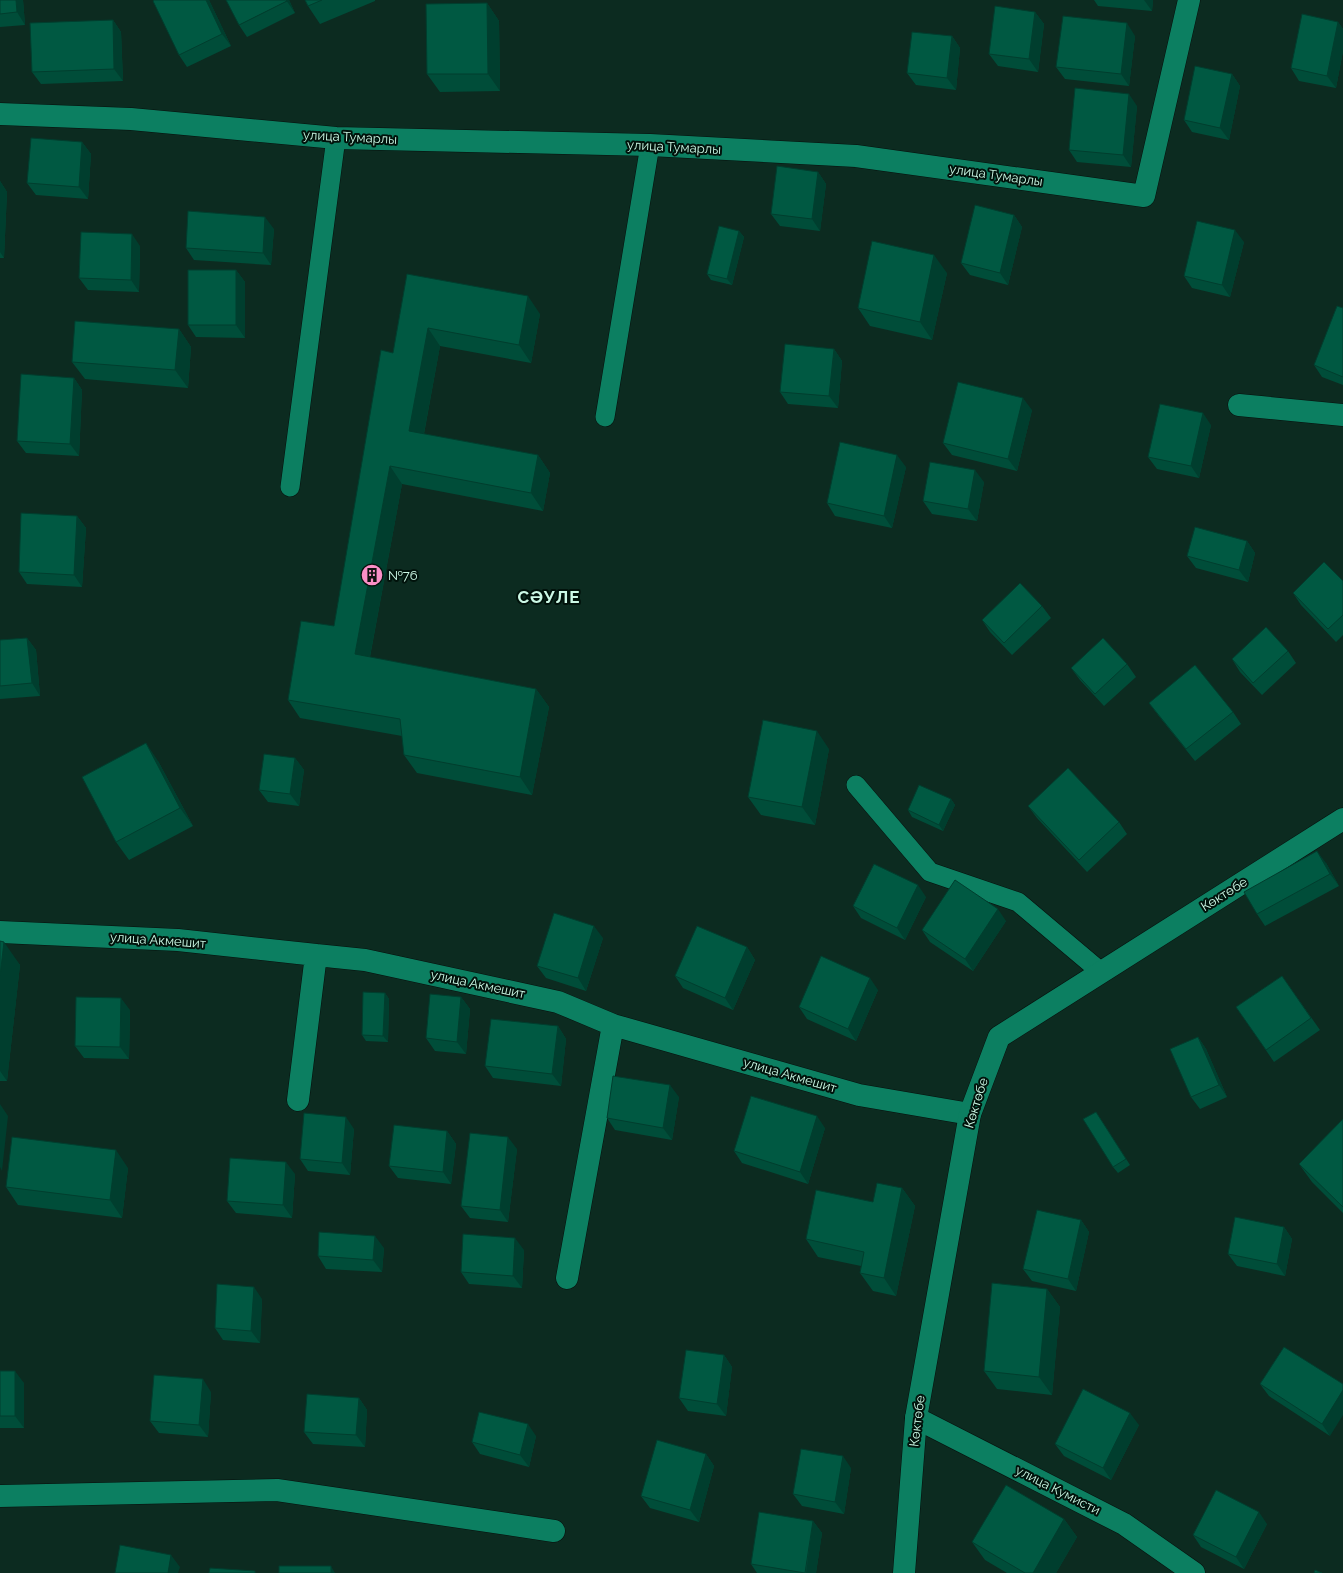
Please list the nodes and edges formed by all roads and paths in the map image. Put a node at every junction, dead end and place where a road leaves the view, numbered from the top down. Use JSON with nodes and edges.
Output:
{"nodes":[{"id":1,"x":1189,"y":0,"type":"edge"},
{"id":2,"x":0,"y":114,"type":"edge"},
{"id":3,"x":336,"y":138,"type":"junction"},
{"id":4,"x":650,"y":145,"type":"junction"},
{"id":5,"x":1239,"y":405,"type":"dead end"},
{"id":6,"x":1343,"y":415,"type":"edge"},
{"id":7,"x":605,"y":417,"type":"dead end"},
{"id":8,"x":290,"y":487,"type":"dead end"},
{"id":9,"x":856,"y":785,"type":"dead end"},
{"id":10,"x":1343,"y":819,"type":"edge"},
{"id":11,"x":0,"y":932,"type":"edge"},
{"id":12,"x":316,"y":955,"type":"junction"},
{"id":13,"x":1101,"y":972,"type":"junction"},
{"id":14,"x":612,"y":1025,"type":"junction"},
{"id":15,"x":298,"y":1100,"type":"dead end"},
{"id":16,"x":970,"y":1114,"type":"junction"},
{"id":17,"x":567,"y":1278,"type":"dead end"},
{"id":18,"x":916,"y":1418,"type":"junction"},
{"id":19,"x":0,"y":1496,"type":"edge"},
{"id":20,"x":554,"y":1531,"type":"dead end"},
{"id":21,"x":904,"y":1573,"type":"edge"},
{"id":22,"x":1194,"y":1573,"type":"edge"}],
"edges":[{"from":1,"to":4,"type":"street","name":"улица Тумарлы"},
{"from":2,"to":3,"type":"street","name":"улица Тумарлы"},
{"from":3,"to":4,"type":"street","name":"улица Тумарлы"},
{"from":3,"to":8,"type":"lane"},
{"from":4,"to":7,"type":"lane"},
{"from":5,"to":6,"type":"street"},
{"from":9,"to":13,"type":"lane"},
{"from":10,"to":13,"type":"street","name":"Көктөбе"},
{"from":11,"to":12,"type":"street","name":"улица Акмешит"},
{"from":12,"to":14,"type":"street","name":"улица Акмешит"},
{"from":12,"to":15,"type":"street"},
{"from":13,"to":16,"type":"street","name":"Көктөбе"},
{"from":14,"to":16,"type":"street","name":"улица Акмешит"},
{"from":14,"to":17,"type":"street"},
{"from":16,"to":18,"type":"street","name":"Көктөбе"},
{"from":18,"to":21,"type":"street","name":"Көктөбе"},
{"from":18,"to":22,"type":"street","name":"улица Кумисти"},
{"from":19,"to":20,"type":"street"}]}
